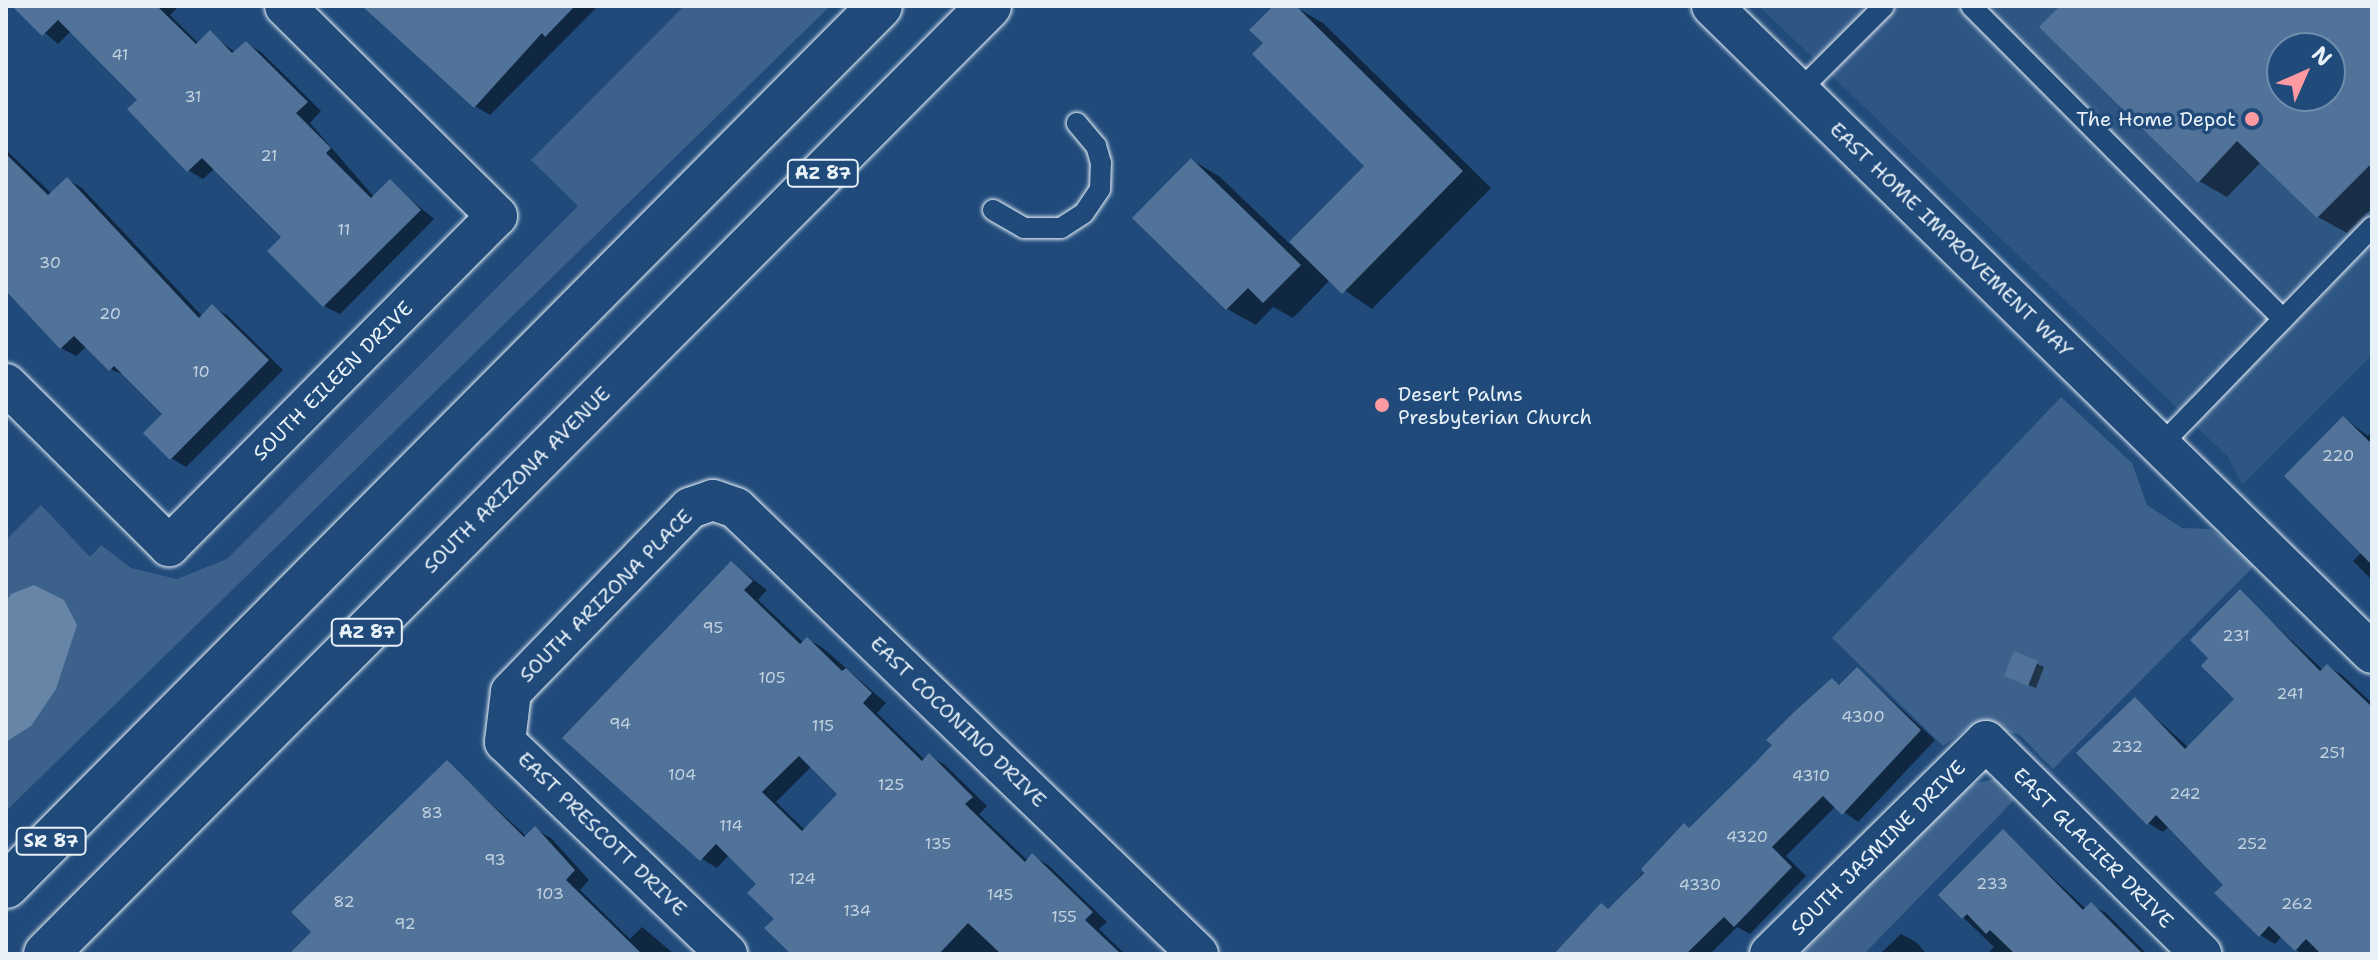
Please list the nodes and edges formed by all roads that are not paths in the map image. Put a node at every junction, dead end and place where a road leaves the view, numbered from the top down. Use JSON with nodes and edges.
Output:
{"nodes":[{"id":1,"x":880,"y":6,"type":"edge"},
{"id":2,"x":989,"y":6,"type":"edge"},
{"id":3,"x":1712,"y":6,"type":"edge"},
{"id":4,"x":1884,"y":6,"type":"edge"},
{"id":5,"x":1971,"y":6,"type":"edge"},
{"id":6,"x":295,"y":9,"type":"edge"},
{"id":7,"x":1799,"y":91,"type":"junction"},
{"id":8,"x":1077,"y":123,"type":"dead end"},
{"id":9,"x":993,"y":210,"type":"dead end"},
{"id":10,"x":2372,"y":227,"type":"edge"},
{"id":11,"x":2283,"y":319,"type":"junction"},
{"id":12,"x":6,"y":384,"type":"edge"},
{"id":13,"x":2160,"y":446,"type":"junction"},
{"id":14,"x":713,"y":500,"type":"joint"},
{"id":15,"x":2372,"y":653,"type":"edge"},
{"id":16,"x":507,"y":702,"type":"joint"},
{"id":17,"x":1986,"y":741,"type":"joint"},
{"id":18,"x":6,"y":886,"type":"edge"},
{"id":19,"x":46,"y":954,"type":"edge"},
{"id":20,"x":727,"y":954,"type":"edge"},
{"id":21,"x":1198,"y":954,"type":"edge"},
{"id":22,"x":1770,"y":954,"type":"edge"},
{"id":23,"x":2201,"y":954,"type":"edge"}],
"edges":[{"from":1,"to":18,"type":"main road","number":"SR 87"},
{"from":2,"to":19,"type":"main road","name":"SOUTH ARIZONA AVENUE","number":"AZ 87"},
{"from":3,"to":7,"type":"street","name":"EAST HOME IMPROVEMENT WAY"},
{"from":4,"to":7,"type":"lane"},
{"from":5,"to":11,"type":"lane"},
{"from":6,"to":12,"type":"street","name":"SOUTH EILEEN DRIVE"},
{"from":7,"to":13,"type":"street","name":"EAST HOME IMPROVEMENT WAY"},
{"from":8,"to":9,"type":"lane"},
{"from":10,"to":11,"type":"lane"},
{"from":11,"to":13,"type":"lane"},
{"from":13,"to":15,"type":"street","name":"EAST HOME IMPROVEMENT WAY"},
{"from":14,"to":16,"type":"street","name":"SOUTH ARIZONA PLACE"},
{"from":14,"to":21,"type":"street","name":"EAST COCONINO DRIVE"},
{"from":16,"to":20,"type":"street","name":"EAST PRESCOTT DRIVE"},
{"from":17,"to":22,"type":"street","name":"SOUTH JASMINE DRIVE"},
{"from":17,"to":23,"type":"street","name":"EAST GLACIER DRIVE"}]}
